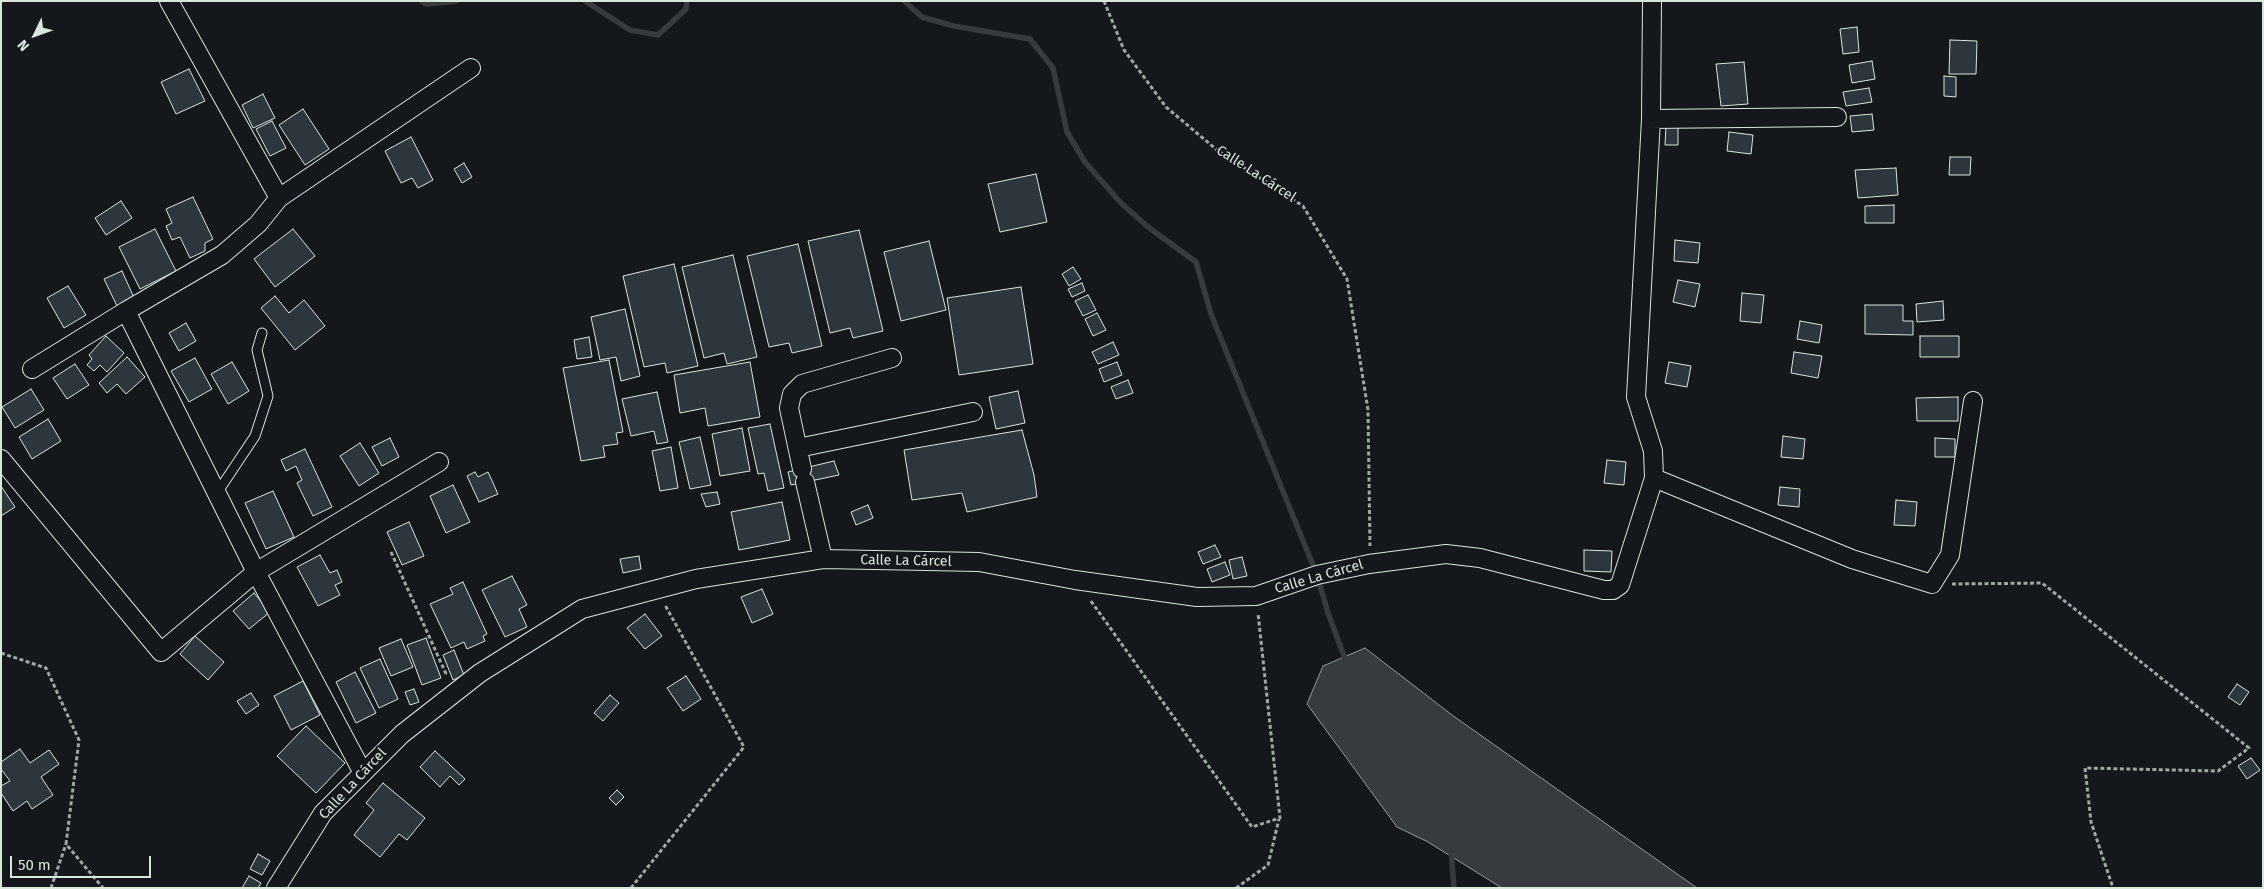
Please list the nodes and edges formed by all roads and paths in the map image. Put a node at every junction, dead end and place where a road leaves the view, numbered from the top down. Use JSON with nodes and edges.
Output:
{"nodes":[{"id":1,"x":169,"y":1,"type":"edge"},
{"id":2,"x":1104,"y":1,"type":"edge"},
{"id":3,"x":1652,"y":1,"type":"edge"},
{"id":4,"x":471,"y":68,"type":"dead end"},
{"id":5,"x":1837,"y":117,"type":"dead end"},
{"id":6,"x":1651,"y":118,"type":"junction"},
{"id":7,"x":279,"y":198,"type":"junction"},
{"id":8,"x":126,"y":311,"type":"junction"},
{"id":9,"x":262,"y":333,"type":"dead end"},
{"id":10,"x":892,"y":358,"type":"dead end"},
{"id":11,"x":32,"y":368,"type":"dead end"},
{"id":12,"x":1973,"y":401,"type":"dead end"},
{"id":13,"x":973,"y":412,"type":"dead end"},
{"id":14,"x":798,"y":448,"type":"junction"},
{"id":15,"x":1,"y":459,"type":"edge"},
{"id":16,"x":439,"y":462,"type":"dead end"},
{"id":17,"x":1654,"y":478,"type":"junction"},
{"id":18,"x":217,"y":493,"type":"junction"},
{"id":19,"x":392,"y":552,"type":"dead end"},
{"id":20,"x":823,"y":559,"type":"junction"},
{"id":21,"x":1369,"y":564,"type":"junction"},
{"id":22,"x":256,"y":572,"type":"junction"},
{"id":23,"x":1076,"y":580,"type":"junction"},
{"id":24,"x":1932,"y":584,"type":"junction"},
{"id":25,"x":656,"y":590,"type":"junction"},
{"id":26,"x":1256,"y":596,"type":"junction"},
{"id":27,"x":1,"y":653,"type":"edge"},
{"id":28,"x":455,"y":692,"type":"junction"},
{"id":29,"x":362,"y":773,"type":"junction"},
{"id":30,"x":1280,"y":818,"type":"junction"},
{"id":31,"x":66,"y":844,"type":"junction"},
{"id":32,"x":51,"y":888,"type":"edge"},
{"id":33,"x":103,"y":888,"type":"edge"},
{"id":34,"x":276,"y":888,"type":"edge"},
{"id":35,"x":631,"y":888,"type":"edge"},
{"id":36,"x":1236,"y":888,"type":"edge"},
{"id":37,"x":2113,"y":888,"type":"edge"}],
"edges":[{"from":1,"to":7,"type":"street"},
{"from":2,"to":21,"type":"path","name":"Calle La Cárcel"},
{"from":3,"to":6,"type":"street"},
{"from":4,"to":7,"type":"street"},
{"from":5,"to":6,"type":"street"},
{"from":6,"to":17,"type":"street"},
{"from":7,"to":8,"type":"street"},
{"from":8,"to":11,"type":"street"},
{"from":8,"to":18,"type":"street"},
{"from":9,"to":18,"type":"lane"},
{"from":10,"to":14,"type":"street"},
{"from":12,"to":24,"type":"street"},
{"from":13,"to":14,"type":"street"},
{"from":14,"to":20,"type":"street"},
{"from":15,"to":22,"type":"street"},
{"from":16,"to":22,"type":"street"},
{"from":17,"to":21,"type":"street"},
{"from":17,"to":24,"type":"street"},
{"from":18,"to":22,"type":"street"},
{"from":19,"to":28,"type":"path"},
{"from":20,"to":23,"type":"street","name":"Calle La Cárcel"},
{"from":20,"to":25,"type":"street","name":"Calle La Cárcel"},
{"from":21,"to":26,"type":"street","name":"Calle La Cárcel"},
{"from":22,"to":29,"type":"street"},
{"from":23,"to":26,"type":"street","name":"Calle La Cárcel"},
{"from":23,"to":30,"type":"path"},
{"from":24,"to":37,"type":"path"},
{"from":25,"to":28,"type":"street","name":"Calle La Cárcel"},
{"from":25,"to":35,"type":"path"},
{"from":26,"to":30,"type":"path"},
{"from":27,"to":31,"type":"path"},
{"from":28,"to":29,"type":"street","name":"Calle La Cárcel"},
{"from":29,"to":34,"type":"street","name":"Calle La Cárcel"},
{"from":30,"to":36,"type":"path"},
{"from":31,"to":32,"type":"path"},
{"from":31,"to":33,"type":"path"}]}
